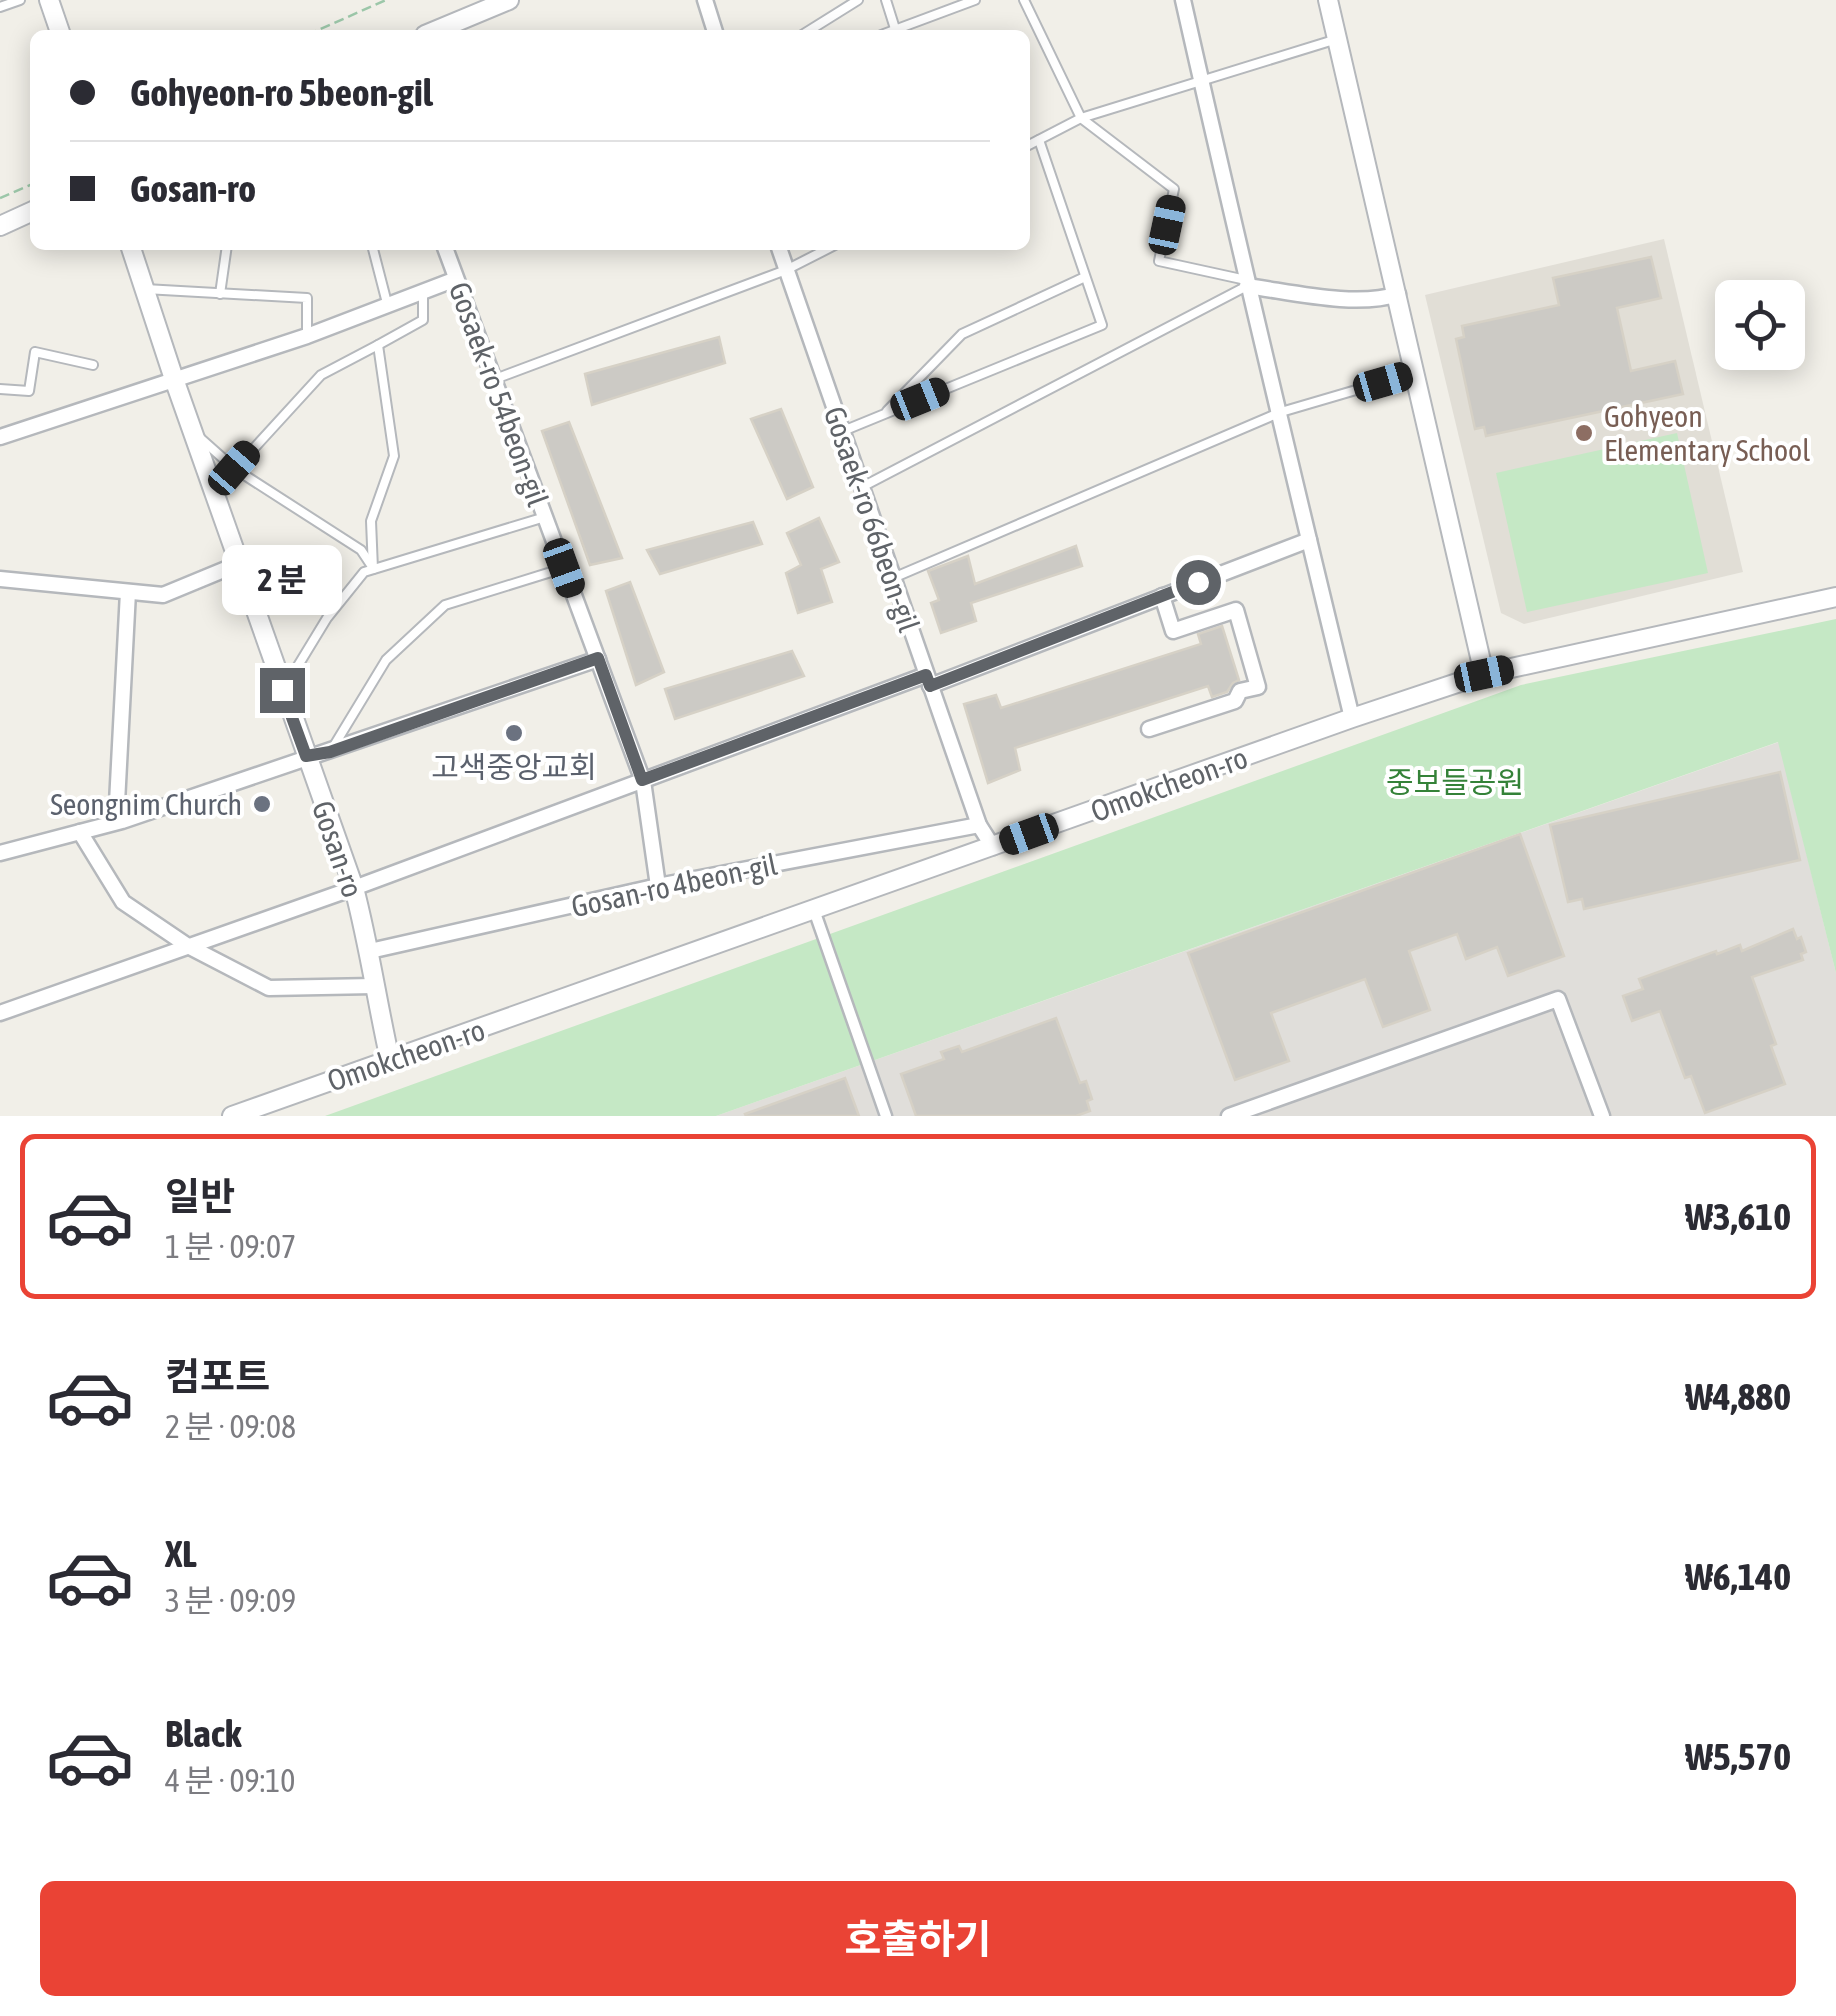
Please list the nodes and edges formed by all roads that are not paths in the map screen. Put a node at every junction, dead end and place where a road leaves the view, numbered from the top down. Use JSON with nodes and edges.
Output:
{"nodes":[{"id":1,"x":20,"y":0,"type":"edge"},
{"id":2,"x":49,"y":0,"type":"edge"},
{"id":3,"x":508,"y":0,"type":"edge"},
{"id":4,"x":704,"y":0,"type":"edge"},
{"id":5,"x":858,"y":0,"type":"edge"},
{"id":6,"x":886,"y":0,"type":"edge"},
{"id":7,"x":975,"y":0,"type":"edge"},
{"id":8,"x":1024,"y":0,"type":"edge"},
{"id":9,"x":1183,"y":0,"type":"edge"},
{"id":10,"x":1328,"y":0,"type":"edge"},
{"id":11,"x":0,"y":8,"type":"edge"},
{"id":12,"x":60,"y":30,"type":"edge"},
{"id":13,"x":437,"y":30,"type":"edge"},
{"id":14,"x":714,"y":30,"type":"edge"},
{"id":15,"x":810,"y":30,"type":"edge"},
{"id":16,"x":895,"y":30,"type":"edge"},
{"id":17,"x":901,"y":30,"type":"edge"},
{"id":18,"x":1337,"y":39,"type":"junction"},
{"id":19,"x":1201,"y":80,"type":"junction"},
{"id":20,"x":1081,"y":118,"type":"junction"},
{"id":21,"x":1039,"y":140,"type":"junction"},
{"id":22,"x":1030,"y":144,"type":"edge"},
{"id":23,"x":30,"y":212,"type":"edge"},
{"id":24,"x":0,"y":226,"type":"edge"},
{"id":25,"x":132,"y":250,"type":"edge"},
{"id":26,"x":227,"y":250,"type":"edge"},
{"id":27,"x":373,"y":250,"type":"edge"},
{"id":28,"x":446,"y":250,"type":"edge"},
{"id":29,"x":780,"y":250,"type":"edge"},
{"id":30,"x":825,"y":250,"type":"edge"},
{"id":31,"x":786,"y":270,"type":"junction"},
{"id":32,"x":1085,"y":277,"type":"junction"},
{"id":33,"x":456,"y":278,"type":"junction"},
{"id":34,"x":1247,"y":283,"type":"junction"},
{"id":35,"x":144,"y":289,"type":"junction"},
{"id":36,"x":423,"y":291,"type":"junction"},
{"id":37,"x":220,"y":294,"type":"junction"},
{"id":38,"x":1398,"y":294,"type":"junction"},
{"id":39,"x":387,"y":304,"type":"junction"},
{"id":40,"x":307,"y":336,"type":"junction"},
{"id":41,"x":378,"y":345,"type":"junction"},
{"id":42,"x":92,"y":365,"type":"dead end"},
{"id":43,"x":1417,"y":372,"type":"junction"},
{"id":44,"x":174,"y":379,"type":"junction"},
{"id":45,"x":494,"y":380,"type":"junction"},
{"id":46,"x":0,"y":389,"type":"edge"},
{"id":47,"x":1281,"y":412,"type":"junction"},
{"id":48,"x":884,"y":414,"type":"junction"},
{"id":49,"x":192,"y":430,"type":"junction"},
{"id":50,"x":842,"y":431,"type":"junction"},
{"id":51,"x":0,"y":438,"type":"edge"},
{"id":52,"x":234,"y":468,"type":"junction"},
{"id":53,"x":862,"y":488,"type":"junction"},
{"id":54,"x":545,"y":518,"type":"junction"},
{"id":55,"x":1309,"y":540,"type":"junction"},
{"id":56,"x":238,"y":564,"type":"junction"},
{"id":57,"x":564,"y":568,"type":"junction"},
{"id":58,"x":373,"y":569,"type":"junction"},
{"id":59,"x":892,"y":578,"type":"junction"},
{"id":60,"x":0,"y":580,"type":"edge"},
{"id":61,"x":128,"y":592,"type":"junction"},
{"id":62,"x":1162,"y":596,"type":"junction"},
{"id":63,"x":1836,"y":597,"type":"edge"},
{"id":64,"x":598,"y":658,"type":"junction"},
{"id":65,"x":1484,"y":674,"type":"junction"},
{"id":66,"x":928,"y":681,"type":"junction"},
{"id":67,"x":282,"y":690,"type":"junction"},
{"id":68,"x":1352,"y":718,"type":"junction"},
{"id":69,"x":1149,"y":728,"type":"dead end"},
{"id":70,"x":330,"y":752,"type":"junction"},
{"id":71,"x":306,"y":756,"type":"junction"},
{"id":72,"x":642,"y":780,"type":"junction"},
{"id":73,"x":116,"y":822,"type":"junction"},
{"id":74,"x":979,"y":826,"type":"junction"},
{"id":75,"x":80,"y":832,"type":"junction"},
{"id":76,"x":993,"y":847,"type":"junction"},
{"id":77,"x":0,"y":852,"type":"edge"},
{"id":78,"x":658,"y":886,"type":"junction"},
{"id":79,"x":354,"y":888,"type":"junction"},
{"id":80,"x":814,"y":910,"type":"junction"},
{"id":81,"x":188,"y":946,"type":"junction"},
{"id":82,"x":370,"y":951,"type":"junction"},
{"id":83,"x":374,"y":986,"type":"junction"},
{"id":84,"x":0,"y":1012,"type":"edge"},
{"id":85,"x":390,"y":1060,"type":"junction"},
{"id":86,"x":232,"y":1116,"type":"edge"},
{"id":87,"x":886,"y":1116,"type":"edge"},
{"id":88,"x":1229,"y":1116,"type":"edge"},
{"id":89,"x":1602,"y":1116,"type":"edge"}],
"edges":[{"from":1,"to":11,"type":"lane"},
{"from":2,"to":12,"type":"street"},
{"from":3,"to":13,"type":"street"},
{"from":4,"to":14,"type":"street"},
{"from":5,"to":15,"type":"lane"},
{"from":6,"to":16,"type":"lane"},
{"from":7,"to":17,"type":"lane"},
{"from":8,"to":20,"type":"lane"},
{"from":9,"to":19,"type":"street"},
{"from":10,"to":18,"type":"street"},
{"from":18,"to":19,"type":"lane"},
{"from":18,"to":38,"type":"street"},
{"from":19,"to":20,"type":"lane"},
{"from":19,"to":34,"type":"street"},
{"from":20,"to":21,"type":"lane"},
{"from":20,"to":34,"type":"lane"},
{"from":21,"to":22,"type":"lane"},
{"from":21,"to":32,"type":"lane"},
{"from":23,"to":24,"type":"street"},
{"from":25,"to":35,"type":"street","name":"Gosan-ro"},
{"from":26,"to":37,"type":"lane"},
{"from":27,"to":39,"type":"lane"},
{"from":28,"to":33,"type":"street","name":"Gosaek-ro 54beon-gil"},
{"from":29,"to":31,"type":"street","name":"Gosaek-ro 66beon-gil"},
{"from":30,"to":31,"type":"lane"},
{"from":31,"to":45,"type":"lane"},
{"from":31,"to":50,"type":"street","name":"Gosaek-ro 66beon-gil"},
{"from":32,"to":48,"type":"lane"},
{"from":32,"to":48,"type":"lane"},
{"from":33,"to":36,"type":"street"},
{"from":33,"to":45,"type":"street","name":"Gosaek-ro 54beon-gil"},
{"from":34,"to":38,"type":"street"},
{"from":34,"to":47,"type":"street"},
{"from":34,"to":53,"type":"lane"},
{"from":35,"to":37,"type":"lane"},
{"from":35,"to":44,"type":"street","name":"Gosan-ro"},
{"from":36,"to":39,"type":"street"},
{"from":36,"to":41,"type":"lane"},
{"from":37,"to":40,"type":"lane"},
{"from":38,"to":43,"type":"street"},
{"from":39,"to":40,"type":"street"},
{"from":40,"to":44,"type":"street"},
{"from":41,"to":52,"type":"lane"},
{"from":41,"to":58,"type":"lane"},
{"from":42,"to":46,"type":"lane"},
{"from":43,"to":47,"type":"lane"},
{"from":43,"to":65,"type":"street"},
{"from":44,"to":49,"type":"street","name":"Gosan-ro"},
{"from":44,"to":51,"type":"street"},
{"from":45,"to":54,"type":"street","name":"Gosaek-ro 54beon-gil"},
{"from":47,"to":55,"type":"street"},
{"from":47,"to":59,"type":"lane"},
{"from":48,"to":50,"type":"lane"},
{"from":49,"to":52,"type":"lane"},
{"from":49,"to":56,"type":"street","name":"Gosan-ro"},
{"from":50,"to":53,"type":"street","name":"Gosaek-ro 66beon-gil"},
{"from":52,"to":58,"type":"lane"},
{"from":53,"to":59,"type":"street","name":"Gosaek-ro 66beon-gil"},
{"from":54,"to":57,"type":"street","name":"Gosaek-ro 54beon-gil"},
{"from":54,"to":58,"type":"lane"},
{"from":55,"to":62,"type":"street"},
{"from":55,"to":68,"type":"street"},
{"from":56,"to":61,"type":"street"},
{"from":56,"to":67,"type":"street","name":"Gosan-ro"},
{"from":57,"to":64,"type":"street","name":"Gosaek-ro 54beon-gil"},
{"from":57,"to":70,"type":"lane"},
{"from":58,"to":67,"type":"lane"},
{"from":59,"to":66,"type":"street","name":"Gosaek-ro 66beon-gil"},
{"from":60,"to":61,"type":"street"},
{"from":61,"to":73,"type":"street"},
{"from":62,"to":66,"type":"street"},
{"from":62,"to":69,"type":"street"},
{"from":63,"to":65,"type":"street","name":"Omokcheon-ro"},
{"from":64,"to":70,"type":"street"},
{"from":64,"to":72,"type":"street","name":"Gosaek-ro 54beon-gil"},
{"from":65,"to":68,"type":"street","name":"Omokcheon-ro"},
{"from":66,"to":72,"type":"street"},
{"from":66,"to":74,"type":"street","name":"Gosaek-ro 66beon-gil"},
{"from":67,"to":71,"type":"street","name":"Gosan-ro"},
{"from":68,"to":76,"type":"street","name":"Omokcheon-ro"},
{"from":70,"to":71,"type":"street"},
{"from":71,"to":73,"type":"street"},
{"from":71,"to":79,"type":"street","name":"Gosan-ro"},
{"from":72,"to":78,"type":"street","name":"Gosaek-ro 54beon-gil"},
{"from":72,"to":79,"type":"street"},
{"from":73,"to":75,"type":"street"},
{"from":74,"to":76,"type":"street","name":"Gosaek-ro 66beon-gil"},
{"from":74,"to":78,"type":"street","name":"Gosan-ro 4beon-gil"},
{"from":75,"to":77,"type":"street"},
{"from":75,"to":81,"type":"street"},
{"from":76,"to":80,"type":"street","name":"Omokcheon-ro"},
{"from":78,"to":82,"type":"street","name":"Gosan-ro 4beon-gil"},
{"from":79,"to":81,"type":"street"},
{"from":79,"to":82,"type":"street","name":"Gosan-ro"},
{"from":80,"to":85,"type":"street","name":"Omokcheon-ro"},
{"from":80,"to":87,"type":"street"},
{"from":81,"to":83,"type":"street"},
{"from":81,"to":84,"type":"street"},
{"from":82,"to":83,"type":"street","name":"Gosan-ro"},
{"from":83,"to":85,"type":"street","name":"Gosan-ro"},
{"from":85,"to":86,"type":"street","name":"Omokcheon-ro"},
{"from":88,"to":89,"type":"street"}]}
